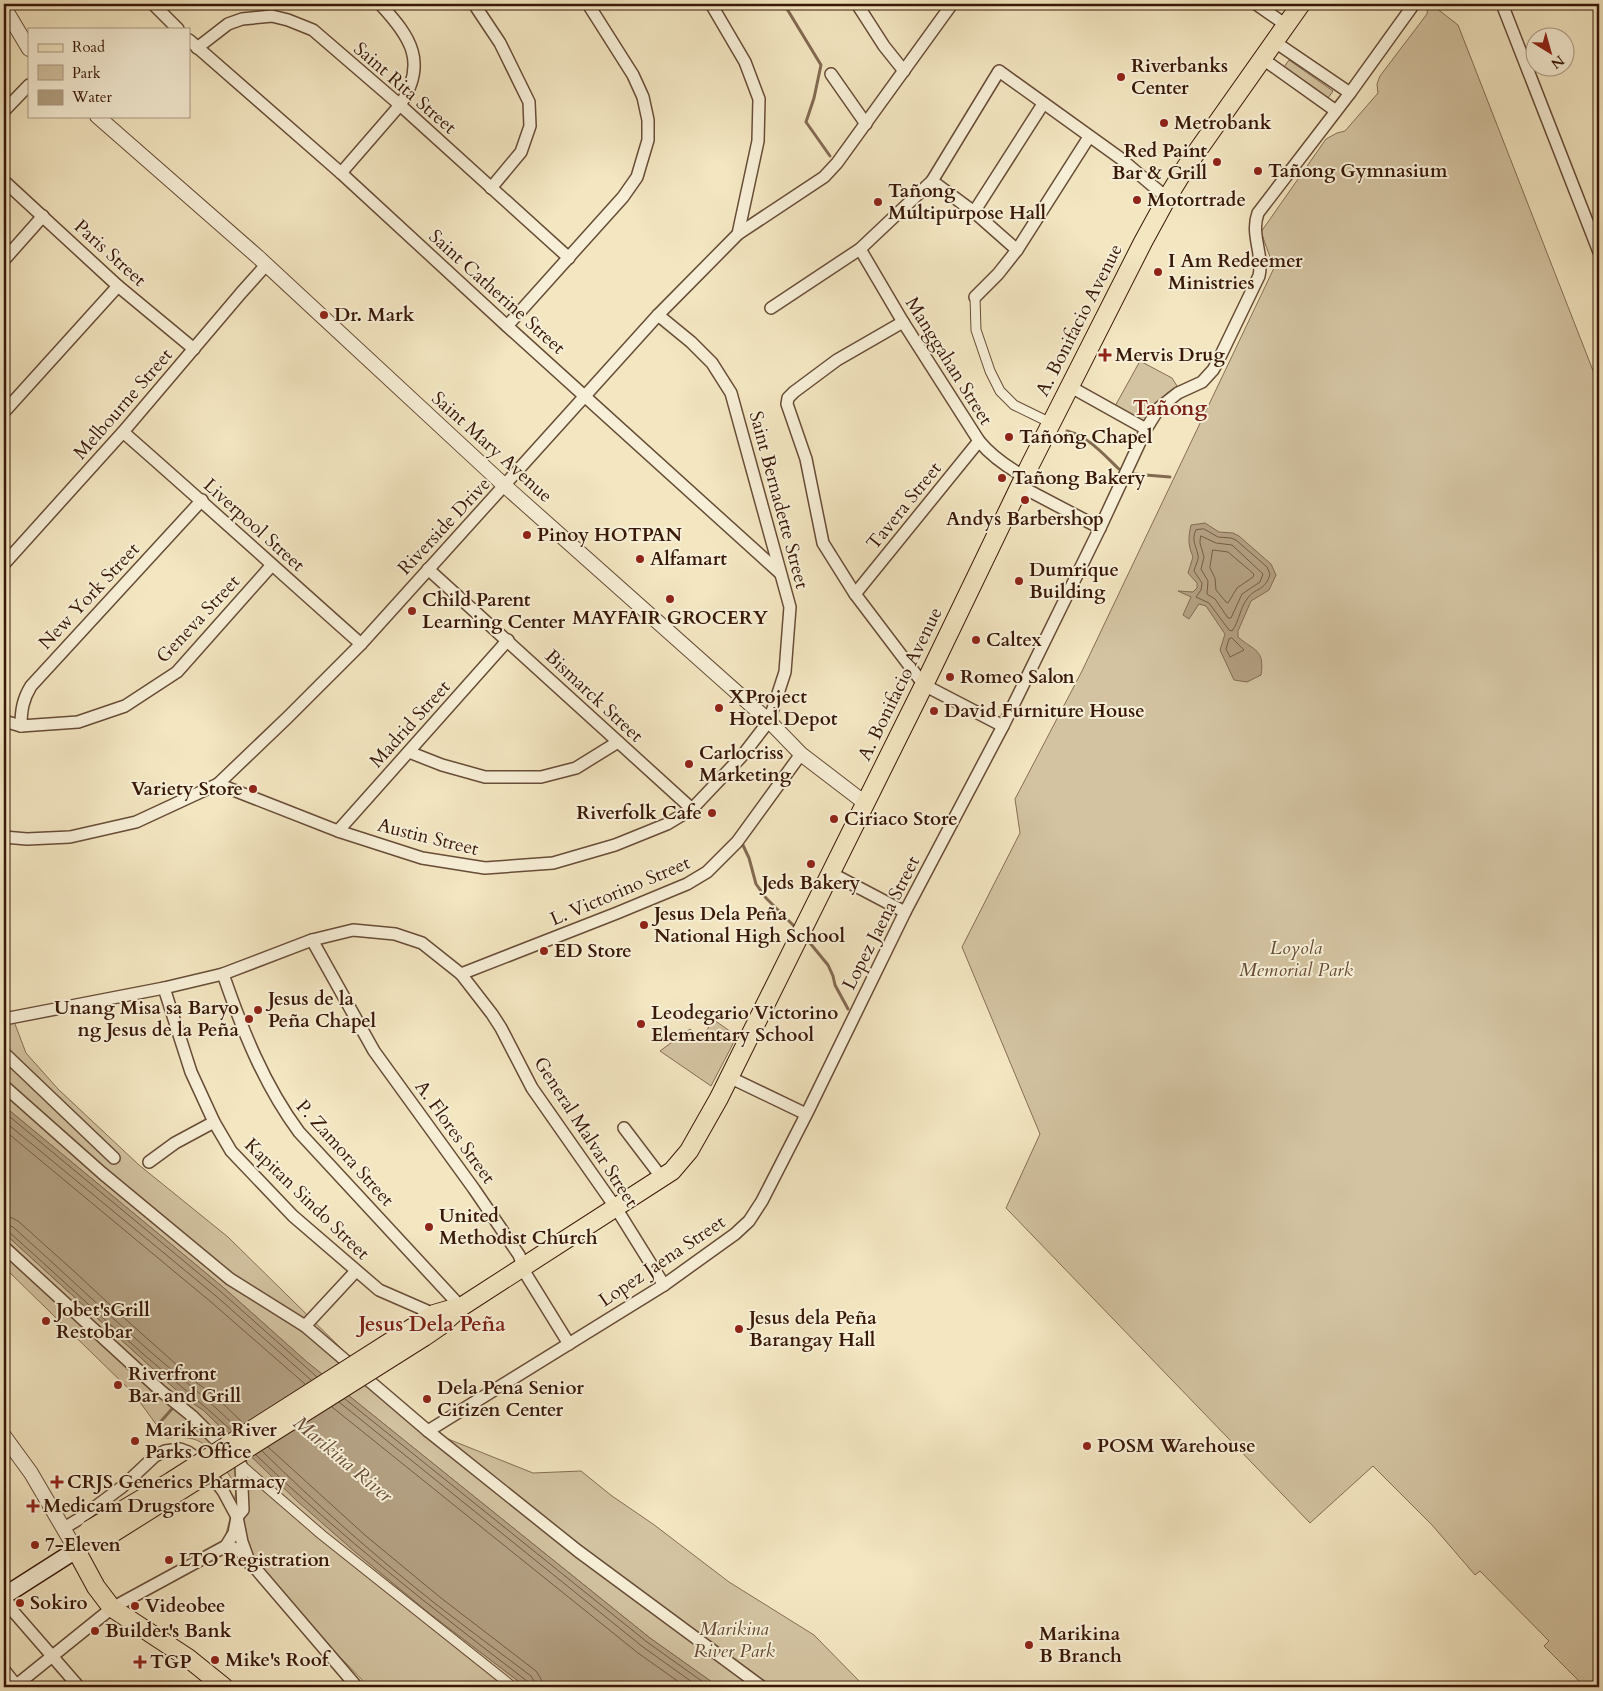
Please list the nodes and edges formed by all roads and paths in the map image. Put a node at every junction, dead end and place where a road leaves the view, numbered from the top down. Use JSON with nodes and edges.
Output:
{"nodes":[{"id":1,"x":153,"y":4,"type":"edge"},
{"id":2,"x":380,"y":4,"type":"edge"},
{"id":3,"x":474,"y":4,"type":"edge"},
{"id":4,"x":588,"y":4,"type":"edge"},
{"id":5,"x":711,"y":4,"type":"edge"},
{"id":6,"x":857,"y":4,"type":"edge"},
{"id":7,"x":952,"y":4,"type":"edge"},
{"id":8,"x":1256,"y":4,"type":"edge"},
{"id":9,"x":1301,"y":4,"type":"edge"},
{"id":10,"x":1414,"y":4,"type":"edge"},
{"id":11,"x":1502,"y":4,"type":"edge"},
{"id":12,"x":4,"y":7,"type":"edge"},
{"id":13,"x":1286,"y":25,"type":"junction"},
{"id":14,"x":177,"y":28,"type":"edge"},
{"id":15,"x":1275,"y":42,"type":"junction"},
{"id":16,"x":193,"y":44,"type":"edge"},
{"id":17,"x":28,"y":47,"type":"edge"},
{"id":18,"x":1263,"y":59,"type":"junction"},
{"id":19,"x":904,"y":71,"type":"junction"},
{"id":20,"x":831,"y":74,"type":"dead end"},
{"id":21,"x":28,"y":86,"type":"edge"},
{"id":22,"x":1350,"y":93,"type":"junction"},
{"id":23,"x":1043,"y":104,"type":"junction"},
{"id":24,"x":400,"y":106,"type":"junction"},
{"id":25,"x":4,"y":111,"type":"edge"},
{"id":26,"x":1336,"y":111,"type":"junction"},
{"id":27,"x":98,"y":118,"type":"edge"},
{"id":28,"x":866,"y":124,"type":"junction"},
{"id":29,"x":1090,"y":137,"type":"junction"},
{"id":30,"x":341,"y":172,"type":"junction"},
{"id":31,"x":4,"y":181,"type":"edge"},
{"id":32,"x":932,"y":181,"type":"junction"},
{"id":33,"x":491,"y":188,"type":"junction"},
{"id":34,"x":1167,"y":198,"type":"junction"},
{"id":35,"x":974,"y":212,"type":"junction"},
{"id":36,"x":43,"y":216,"type":"junction"},
{"id":37,"x":738,"y":234,"type":"junction"},
{"id":38,"x":860,"y":249,"type":"junction"},
{"id":39,"x":1016,"y":250,"type":"junction"},
{"id":40,"x":1599,"y":252,"type":"edge"},
{"id":41,"x":569,"y":258,"type":"junction"},
{"id":42,"x":4,"y":260,"type":"edge"},
{"id":43,"x":266,"y":265,"type":"junction"},
{"id":44,"x":118,"y":286,"type":"junction"},
{"id":45,"x":975,"y":297,"type":"joint"},
{"id":46,"x":771,"y":308,"type":"dead end"},
{"id":47,"x":658,"y":315,"type":"junction"},
{"id":48,"x":903,"y":322,"type":"junction"},
{"id":49,"x":507,"y":326,"type":"junction"},
{"id":50,"x":194,"y":349,"type":"junction"},
{"id":51,"x":1069,"y":386,"type":"junction"},
{"id":52,"x":586,"y":396,"type":"junction"},
{"id":53,"x":4,"y":412,"type":"edge"},
{"id":54,"x":1051,"y":423,"type":"junction"},
{"id":55,"x":1146,"y":429,"type":"junction"},
{"id":56,"x":123,"y":432,"type":"junction"},
{"id":57,"x":979,"y":441,"type":"junction"},
{"id":58,"x":1022,"y":481,"type":"junction"},
{"id":59,"x":505,"y":486,"type":"junction"},
{"id":60,"x":202,"y":500,"type":"junction"},
{"id":61,"x":1100,"y":528,"type":"junction"},
{"id":62,"x":4,"y":564,"type":"edge"},
{"id":63,"x":272,"y":565,"type":"junction"},
{"id":64,"x":428,"y":569,"type":"junction"},
{"id":65,"x":780,"y":573,"type":"junction"},
{"id":66,"x":855,"y":594,"type":"junction"},
{"id":67,"x":508,"y":640,"type":"junction"},
{"id":68,"x":361,"y":644,"type":"junction"},
{"id":69,"x":924,"y":685,"type":"junction"},
{"id":70,"x":4,"y":721,"type":"edge"},
{"id":71,"x":769,"y":721,"type":"junction"},
{"id":72,"x":21,"y":726,"type":"junction"},
{"id":73,"x":1003,"y":726,"type":"junction"},
{"id":74,"x":618,"y":742,"type":"junction"},
{"id":75,"x":409,"y":752,"type":"junction"},
{"id":76,"x":802,"y":754,"type":"junction"},
{"id":77,"x":218,"y":784,"type":"junction"},
{"id":78,"x":864,"y":803,"type":"junction"},
{"id":79,"x":692,"y":809,"type":"junction"},
{"id":80,"x":338,"y":831,"type":"junction"},
{"id":81,"x":4,"y":837,"type":"edge"},
{"id":82,"x":831,"y":873,"type":"junction"},
{"id":83,"x":905,"y":912,"type":"junction"},
{"id":84,"x":312,"y":940,"type":"junction"},
{"id":85,"x":223,"y":974,"type":"junction"},
{"id":86,"x":460,"y":974,"type":"junction"},
{"id":87,"x":164,"y":988,"type":"junction"},
{"id":88,"x":4,"y":1019,"type":"edge"},
{"id":89,"x":4,"y":1053,"type":"edge"},
{"id":90,"x":729,"y":1077,"type":"junction"},
{"id":91,"x":4,"y":1086,"type":"edge"},
{"id":92,"x":806,"y":1114,"type":"junction"},
{"id":93,"x":214,"y":1122,"type":"junction"},
{"id":94,"x":624,"y":1128,"type":"dead end"},
{"id":95,"x":114,"y":1158,"type":"dead end"},
{"id":96,"x":149,"y":1162,"type":"dead end"},
{"id":97,"x":662,"y":1178,"type":"junction"},
{"id":98,"x":616,"y":1208,"type":"junction"},
{"id":99,"x":4,"y":1247,"type":"edge"},
{"id":100,"x":524,"y":1267,"type":"junction"},
{"id":101,"x":356,"y":1271,"type":"junction"},
{"id":102,"x":664,"y":1285,"type":"junction"},
{"id":103,"x":461,"y":1307,"type":"junction"},
{"id":104,"x":434,"y":1314,"type":"junction"},
{"id":105,"x":305,"y":1326,"type":"junction"},
{"id":106,"x":420,"y":1332,"type":"junction"},
{"id":107,"x":569,"y":1344,"type":"junction"},
{"id":108,"x":428,"y":1431,"type":"junction"},
{"id":109,"x":4,"y":1436,"type":"edge"},
{"id":110,"x":229,"y":1453,"type":"junction"},
{"id":111,"x":241,"y":1465,"type":"junction"},
{"id":112,"x":206,"y":1469,"type":"junction"},
{"id":113,"x":237,"y":1517,"type":"junction"},
{"id":114,"x":64,"y":1528,"type":"junction"},
{"id":115,"x":226,"y":1546,"type":"junction"},
{"id":116,"x":76,"y":1550,"type":"junction"},
{"id":117,"x":250,"y":1564,"type":"junction"},
{"id":118,"x":4,"y":1595,"type":"edge"},
{"id":119,"x":112,"y":1608,"type":"junction"},
{"id":120,"x":51,"y":1656,"type":"junction"},
{"id":121,"x":4,"y":1670,"type":"edge"},
{"id":122,"x":15,"y":1686,"type":"edge"},
{"id":123,"x":79,"y":1687,"type":"edge"},
{"id":124,"x":224,"y":1687,"type":"edge"},
{"id":125,"x":357,"y":1687,"type":"edge"},
{"id":126,"x":513,"y":1687,"type":"edge"},
{"id":127,"x":762,"y":1687,"type":"edge"}],
"edges":[{"from":1,"to":14,"type":"street"},
{"from":2,"to":24,"type":"street"},
{"from":3,"to":33,"type":"street"},
{"from":4,"to":41,"type":"street"},
{"from":5,"to":37,"type":"street"},
{"from":6,"to":19,"type":"street"},
{"from":7,"to":19,"type":"street","name":"Riverside Drive"},
{"from":8,"to":13,"type":"street"},
{"from":9,"to":13,"type":"main road","name":"A. Bonifacio Avenue"},
{"from":10,"to":22,"type":"street","name":"Lopez Jaena Street"},
{"from":11,"to":40,"type":"street"},
{"from":12,"to":17,"type":"street"},
{"from":13,"to":15,"type":"main road","name":"A. Bonifacio Avenue"},
{"from":15,"to":18,"type":"main road","name":"A. Bonifacio Avenue"},
{"from":15,"to":22,"type":"street"},
{"from":16,"to":24,"type":"street","name":"Saint Rita Street"},
{"from":16,"to":30,"type":"street","name":"Saint Catherine Street"},
{"from":18,"to":26,"type":"street"},
{"from":18,"to":34,"type":"main road","name":"A. Bonifacio Avenue"},
{"from":19,"to":28,"type":"street","name":"Riverside Drive"},
{"from":20,"to":28,"type":"street"},
{"from":21,"to":25,"type":"street"},
{"from":22,"to":26,"type":"street","name":"Lopez Jaena Street"},
{"from":23,"to":29,"type":"street"},
{"from":23,"to":32,"type":"street"},
{"from":23,"to":35,"type":"street"},
{"from":24,"to":30,"type":"street"},
{"from":24,"to":33,"type":"street","name":"Saint Rita Street"},
{"from":26,"to":55,"type":"street","name":"Lopez Jaena Street"},
{"from":27,"to":43,"type":"street","name":"Saint Mary Avenue"},
{"from":28,"to":37,"type":"street","name":"Riverside Drive"},
{"from":29,"to":34,"type":"street"},
{"from":29,"to":39,"type":"street"},
{"from":30,"to":49,"type":"street","name":"Saint Catherine Street"},
{"from":31,"to":36,"type":"street","name":"Paris Street"},
{"from":32,"to":35,"type":"street"},
{"from":32,"to":38,"type":"street"},
{"from":33,"to":41,"type":"street","name":"Saint Rita Street"},
{"from":34,"to":51,"type":"main road","name":"A. Bonifacio Avenue"},
{"from":35,"to":39,"type":"street"},
{"from":36,"to":42,"type":"street"},
{"from":36,"to":44,"type":"street","name":"Paris Street"},
{"from":37,"to":47,"type":"street","name":"Riverside Drive"},
{"from":38,"to":46,"type":"street"},
{"from":38,"to":48,"type":"street","name":"Manggahan Street"},
{"from":39,"to":45,"type":"street"},
{"from":41,"to":49,"type":"street"},
{"from":43,"to":50,"type":"street","name":"Melbourne Street"},
{"from":43,"to":59,"type":"street","name":"Saint Mary Avenue"},
{"from":44,"to":50,"type":"street","name":"Paris Street"},
{"from":44,"to":53,"type":"street"},
{"from":45,"to":54,"type":"street"},
{"from":47,"to":52,"type":"street","name":"Riverside Drive"},
{"from":47,"to":65,"type":"street","name":"Saint Bernadette Street"},
{"from":48,"to":57,"type":"street","name":"Manggahan Street"},
{"from":48,"to":66,"type":"street"},
{"from":49,"to":52,"type":"street","name":"Saint Catherine Street"},
{"from":50,"to":56,"type":"street","name":"Melbourne Street"},
{"from":51,"to":54,"type":"main road","name":"A. Bonifacio Avenue"},
{"from":51,"to":55,"type":"street"},
{"from":52,"to":59,"type":"street","name":"Riverside Drive"},
{"from":52,"to":65,"type":"street","name":"Saint Catherine Street"},
{"from":54,"to":58,"type":"main road","name":"A. Bonifacio Avenue"},
{"from":55,"to":61,"type":"street","name":"Lopez Jaena Street"},
{"from":56,"to":60,"type":"street","name":"Liverpool Street"},
{"from":56,"to":62,"type":"street","name":"Melbourne Street"},
{"from":57,"to":58,"type":"street","name":"Manggahan Street"},
{"from":57,"to":66,"type":"street","name":"Tavera Street"},
{"from":58,"to":61,"type":"street","name":"Manggahan Street"},
{"from":58,"to":69,"type":"main road","name":"A. Bonifacio Avenue"},
{"from":59,"to":64,"type":"street","name":"Riverside Drive"},
{"from":59,"to":71,"type":"street","name":"Saint Mary Avenue"},
{"from":60,"to":63,"type":"street","name":"Liverpool Street"},
{"from":60,"to":72,"type":"street","name":"New York Street"},
{"from":61,"to":73,"type":"street","name":"Lopez Jaena Street"},
{"from":63,"to":68,"type":"street","name":"Liverpool Street"},
{"from":63,"to":72,"type":"street","name":"Geneva Street"},
{"from":64,"to":67,"type":"street","name":"Bismarck Street"},
{"from":64,"to":68,"type":"street","name":"Riverside Drive"},
{"from":65,"to":71,"type":"street","name":"Saint Bernadette Street"},
{"from":66,"to":69,"type":"street"},
{"from":67,"to":74,"type":"street","name":"Bismarck Street"},
{"from":67,"to":75,"type":"street","name":"Madrid Street"},
{"from":68,"to":77,"type":"street","name":"Riverside Drive"},
{"from":69,"to":73,"type":"street"},
{"from":69,"to":78,"type":"main road","name":"A. Bonifacio Avenue"},
{"from":70,"to":72,"type":"street","name":"Geneva Street"},
{"from":71,"to":76,"type":"street","name":"Saint Mary Avenue"},
{"from":71,"to":79,"type":"street","name":"Austin Street"},
{"from":73,"to":83,"type":"street","name":"Lopez Jaena Street"},
{"from":74,"to":75,"type":"street"},
{"from":74,"to":79,"type":"street","name":"Bismarck Street"},
{"from":75,"to":80,"type":"street","name":"Madrid Street"},
{"from":76,"to":78,"type":"street","name":"Saint Mary Avenue"},
{"from":76,"to":86,"type":"street","name":"L. Victorino Street"},
{"from":77,"to":80,"type":"street","name":"Austin Street"},
{"from":77,"to":81,"type":"street","name":"Riverside Drive"},
{"from":78,"to":82,"type":"main road","name":"A. Bonifacio Avenue"},
{"from":79,"to":80,"type":"street","name":"Austin Street"},
{"from":82,"to":83,"type":"street"},
{"from":82,"to":90,"type":"main road","name":"A. Bonifacio Avenue"},
{"from":83,"to":92,"type":"street","name":"Lopez Jaena Street"},
{"from":84,"to":85,"type":"street","name":"General Malvar Street"},
{"from":84,"to":86,"type":"street","name":"General Malvar Street"},
{"from":84,"to":100,"type":"street","name":"A. Flores Street"},
{"from":85,"to":87,"type":"street","name":"General Malvar Street"},
{"from":85,"to":103,"type":"street","name":"P. Zamora Street"},
{"from":86,"to":98,"type":"street","name":"General Malvar Street"},
{"from":87,"to":88,"type":"street","name":"General Malvar Street"},
{"from":87,"to":93,"type":"street","name":"Kapitan Sindo Street"},
{"from":89,"to":95,"type":"street"},
{"from":90,"to":92,"type":"street"},
{"from":90,"to":97,"type":"main road","name":"A. Bonifacio Avenue"},
{"from":91,"to":105,"type":"street"},
{"from":92,"to":102,"type":"street","name":"Lopez Jaena Street"},
{"from":93,"to":96,"type":"street"},
{"from":93,"to":101,"type":"street","name":"Kapitan Sindo Street"},
{"from":94,"to":97,"type":"street"},
{"from":97,"to":98,"type":"main road","name":"A. Bonifacio Avenue"},
{"from":98,"to":100,"type":"main road","name":"A. Bonifacio Avenue"},
{"from":98,"to":102,"type":"street","name":"General Malvar Street"},
{"from":99,"to":110,"type":"street"},
{"from":100,"to":103,"type":"main road","name":"A. Bonifacio Avenue"},
{"from":100,"to":107,"type":"street","name":"A. Flores Street"},
{"from":101,"to":104,"type":"street","name":"Kapitan Sindo Street"},
{"from":101,"to":105,"type":"street"},
{"from":102,"to":107,"type":"street","name":"Lopez Jaena Street"},
{"from":103,"to":104,"type":"main road","name":"A. Bonifacio Avenue"},
{"from":103,"to":106,"type":"main road","name":"A. Bonifacio Avenue"},
{"from":104,"to":106,"type":"main road","name":"A. Bonifacio Avenue"},
{"from":105,"to":108,"type":"street"},
{"from":106,"to":116,"type":"main road","name":"A. Bonifacio Avenue","bridge":true},
{"from":107,"to":108,"type":"street","name":"Lopez Jaena Street"},
{"from":108,"to":127,"type":"street"},
{"from":109,"to":114,"type":"street"},
{"from":110,"to":111,"type":"street"},
{"from":110,"to":112,"type":"street"},
{"from":111,"to":113,"type":"street"},
{"from":111,"to":126,"type":"street"},
{"from":112,"to":113,"type":"street"},
{"from":112,"to":114,"type":"street"},
{"from":113,"to":115,"type":"street"},
{"from":113,"to":117,"type":"street"},
{"from":114,"to":116,"type":"street"},
{"from":115,"to":117,"type":"street"},
{"from":115,"to":119,"type":"street"},
{"from":116,"to":118,"type":"main road"},
{"from":116,"to":119,"type":"main road"},
{"from":117,"to":125,"type":"street"},
{"from":118,"to":120,"type":"street"},
{"from":119,"to":120,"type":"street"},
{"from":119,"to":124,"type":"main road"},
{"from":120,"to":122,"type":"street"},
{"from":120,"to":123,"type":"street"},
{"from":121,"to":122,"type":"street"}]}
